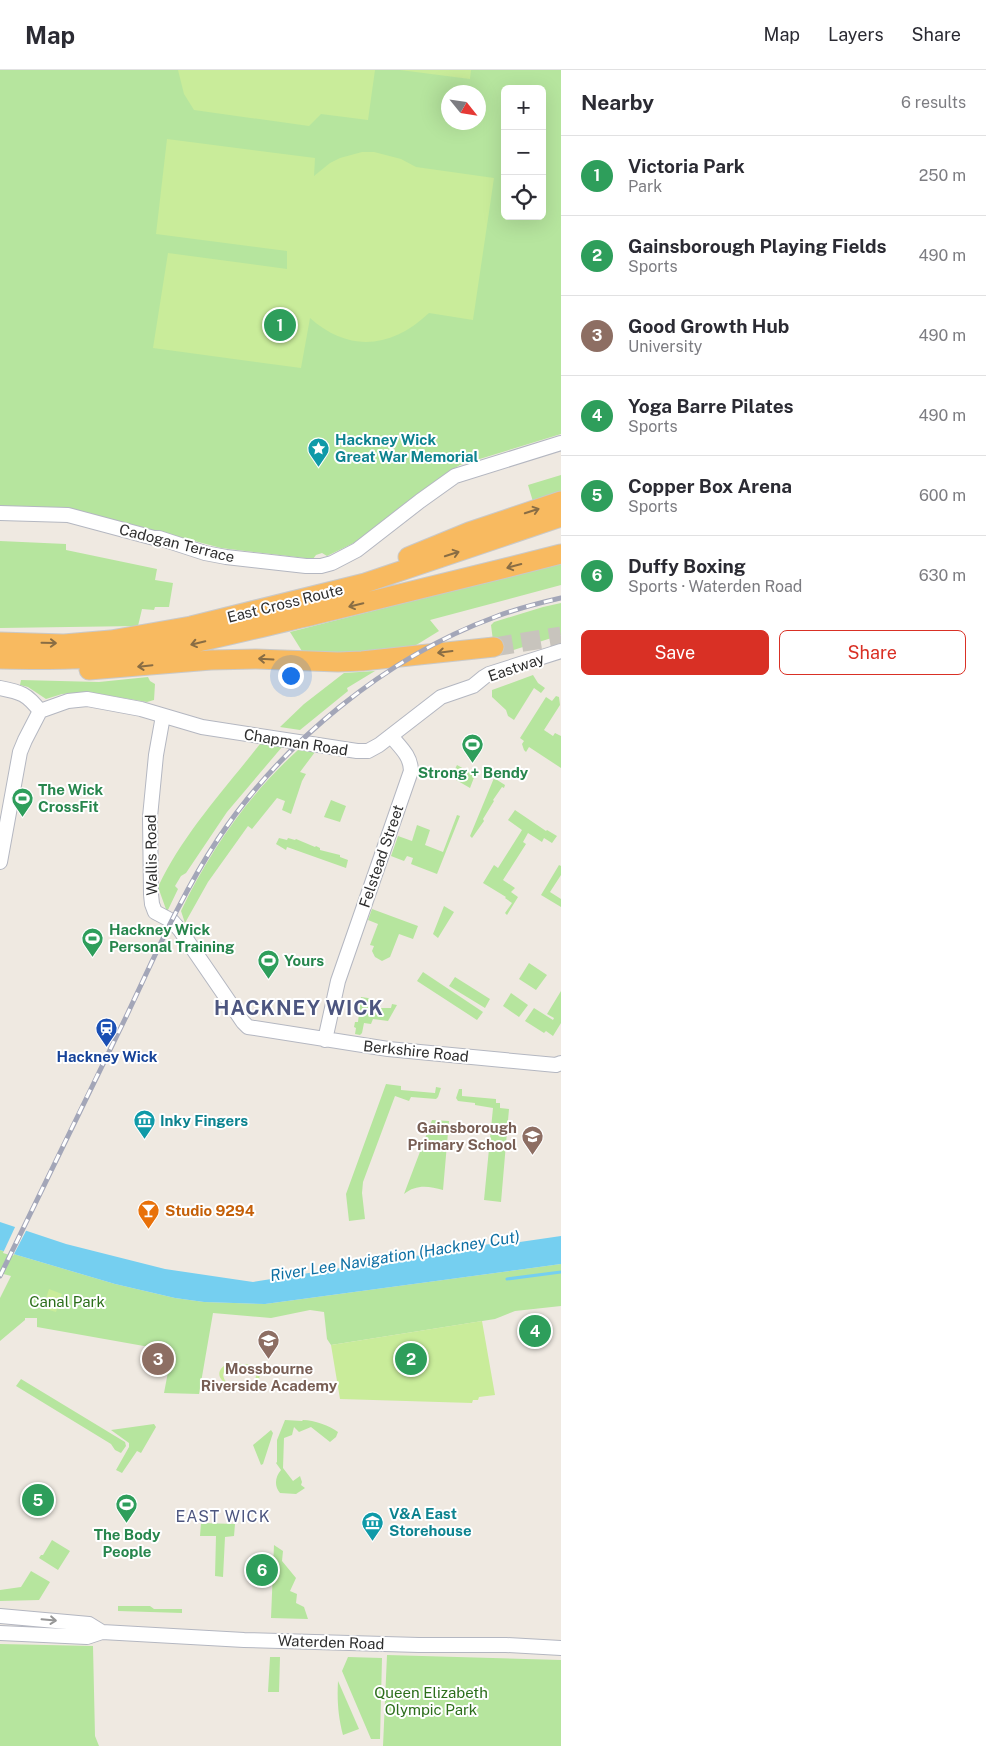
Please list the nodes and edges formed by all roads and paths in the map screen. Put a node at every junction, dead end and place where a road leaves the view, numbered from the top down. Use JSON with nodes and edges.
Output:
{"nodes":[{"id":1,"x":561,"y":443,"type":"edge"},
{"id":2,"x":561,"y":501,"type":"edge"},
{"id":3,"x":0,"y":513,"type":"edge"},
{"id":4,"x":561,"y":517,"type":"edge"},
{"id":5,"x":561,"y":554,"type":"edge"},
{"id":6,"x":220,"y":619,"type":"junction"},
{"id":7,"x":0,"y":642,"type":"edge"},
{"id":8,"x":494,"y":647,"type":"tunnel mouth"},
{"id":9,"x":561,"y":651,"type":"edge"},
{"id":10,"x":0,"y":658,"type":"edge"},
{"id":11,"x":0,"y":669,"type":"edge"},
{"id":12,"x":473,"y":686,"type":"joint"},
{"id":13,"x":0,"y":688,"type":"edge"},
{"id":14,"x":40,"y":710,"type":"junction"},
{"id":15,"x":163,"y":716,"type":"junction"},
{"id":16,"x":391,"y":736,"type":"junction"},
{"id":17,"x":0,"y":862,"type":"edge"},
{"id":18,"x":271,"y":1031,"type":"joint"},
{"id":19,"x":325,"y":1040,"type":"junction"},
{"id":20,"x":561,"y":1063,"type":"edge"},
{"id":21,"x":0,"y":1616,"type":"edge"},
{"id":22,"x":102,"y":1632,"type":"junction"},
{"id":23,"x":0,"y":1633,"type":"edge"},
{"id":24,"x":561,"y":1648,"type":"edge"}],
"edges":[{"from":1,"to":3,"type":"street","name":"Cadogan Terrace"},
{"from":6,"to":2,"type":"highway","one_way":true},
{"from":6,"to":4,"type":"highway","name":"East Cross Route","one_way":true},
{"from":5,"to":10,"type":"highway","one_way":true},
{"from":7,"to":6,"type":"highway","name":"East Cross Route","one_way":true},
{"from":8,"to":11,"type":"highway","one_way":true},
{"from":9,"to":12,"type":"street","name":"Eastway"},
{"from":12,"to":16,"type":"street","name":"Chapman Road"},
{"from":13,"to":14,"type":"street"},
{"from":14,"to":15,"type":"street","name":"Chapman Road"},
{"from":14,"to":17,"type":"street"},
{"from":15,"to":16,"type":"street","name":"Chapman Road"},
{"from":15,"to":18,"type":"street","name":"Wallis Road"},
{"from":16,"to":19,"type":"street","name":"Felstead Street"},
{"from":18,"to":19,"type":"street","name":"Berkshire Road"},
{"from":19,"to":20,"type":"street","name":"Berkshire Road"},
{"from":21,"to":22,"type":"street","name":"Waterden Road","one_way":true},
{"from":22,"to":23,"type":"street","name":"Waterden Road"},
{"from":22,"to":24,"type":"street","name":"Waterden Road"}]}
